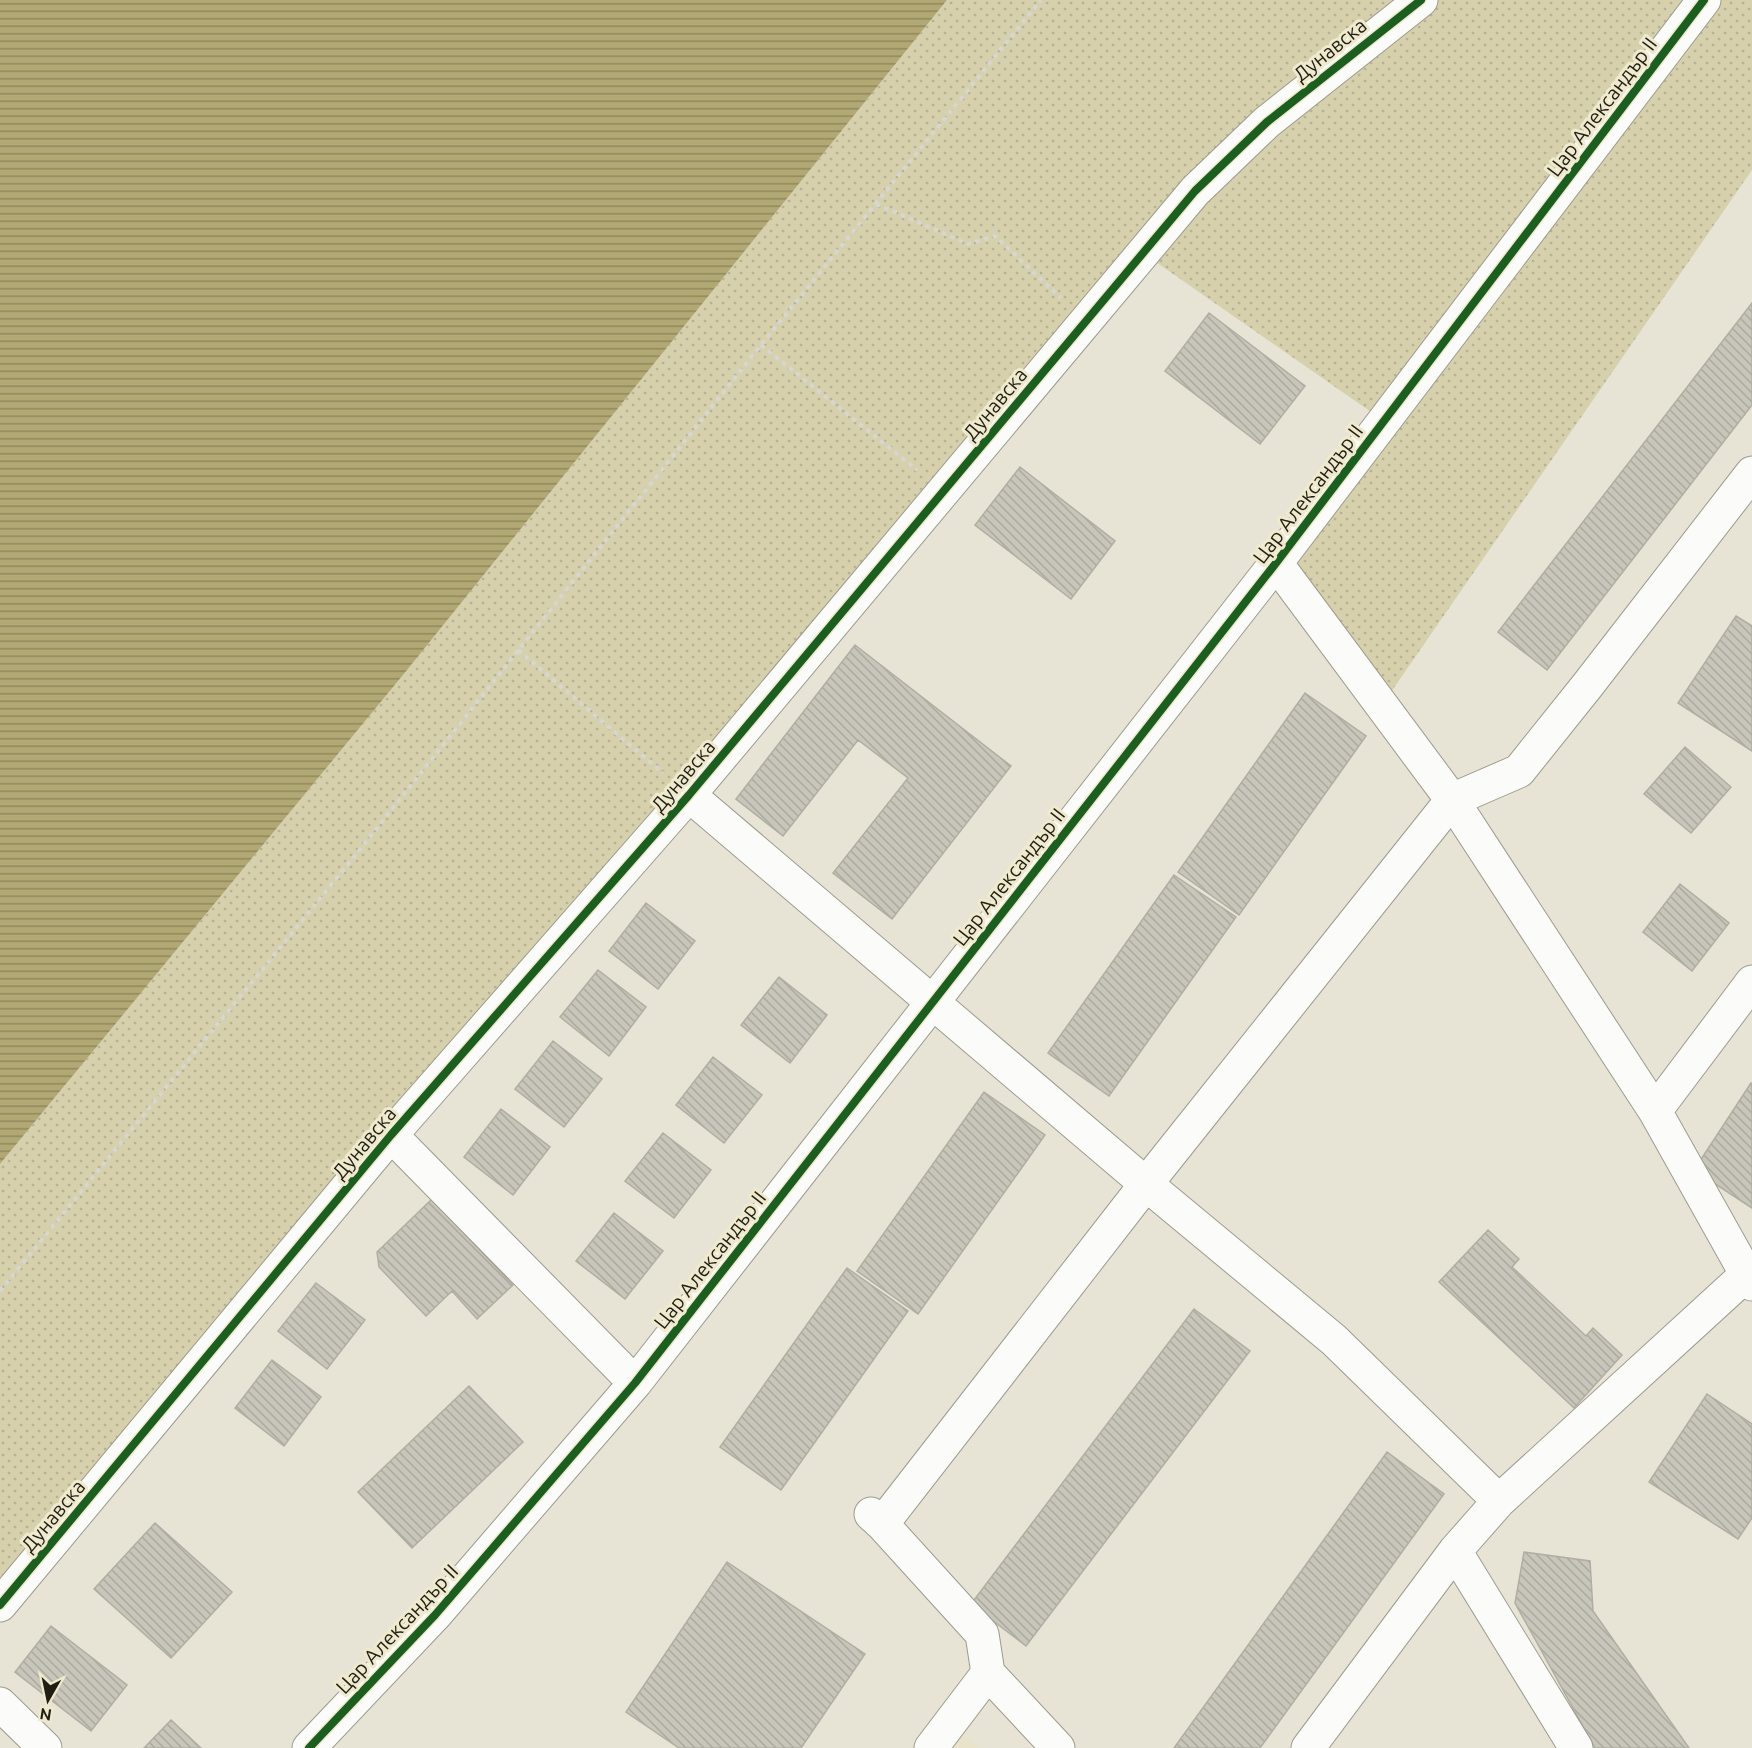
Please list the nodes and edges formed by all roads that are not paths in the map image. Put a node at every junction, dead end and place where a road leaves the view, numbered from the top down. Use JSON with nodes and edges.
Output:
{"nodes":[{"id":1,"x":1421,"y":0,"type":"edge"},
{"id":2,"x":1704,"y":0,"type":"edge"},
{"id":3,"x":1752,"y":473,"type":"edge"},
{"id":4,"x":1276,"y":563,"type":"junction"},
{"id":5,"x":689,"y":795,"type":"junction"},
{"id":6,"x":1452,"y":800,"type":"junction"},
{"id":7,"x":1752,"y":982,"type":"edge"},
{"id":8,"x":932,"y":1003,"type":"junction"},
{"id":9,"x":1655,"y":1111,"type":"junction"},
{"id":10,"x":391,"y":1135,"type":"junction"},
{"id":11,"x":1146,"y":1184,"type":"junction"},
{"id":12,"x":1749,"y":1280,"type":"edge"},
{"id":13,"x":635,"y":1383,"type":"junction"},
{"id":14,"x":1499,"y":1501,"type":"junction"},
{"id":15,"x":1455,"y":1551,"type":"junction"},
{"id":16,"x":0,"y":1605,"type":"edge"},
{"id":17,"x":988,"y":1673,"type":"junction"},
{"id":18,"x":0,"y":1704,"type":"edge"},
{"id":19,"x":45,"y":1748,"type":"edge"},
{"id":20,"x":309,"y":1748,"type":"edge"},
{"id":21,"x":931,"y":1748,"type":"edge"},
{"id":22,"x":1058,"y":1748,"type":"edge"},
{"id":23,"x":1308,"y":1748,"type":"edge"},
{"id":24,"x":1576,"y":1748,"type":"edge"}],
"edges":[{"from":1,"to":5,"type":"street","name":"Дунавска"},
{"from":2,"to":4,"type":"street","name":"Цар Александър II"},
{"from":3,"to":6,"type":"street"},
{"from":4,"to":6,"type":"street"},
{"from":4,"to":8,"type":"street","name":"Цар Александър II"},
{"from":5,"to":8,"type":"street"},
{"from":5,"to":10,"type":"street","name":"Дунавска"},
{"from":6,"to":9,"type":"street"},
{"from":6,"to":11,"type":"street"},
{"from":7,"to":9,"type":"street"},
{"from":8,"to":11,"type":"street"},
{"from":8,"to":13,"type":"street","name":"Цар Александър II"},
{"from":9,"to":12,"type":"street"},
{"from":10,"to":13,"type":"street"},
{"from":10,"to":16,"type":"street","name":"Дунавска"},
{"from":11,"to":14,"type":"street"},
{"from":11,"to":17,"type":"street"},
{"from":12,"to":14,"type":"street"},
{"from":13,"to":20,"type":"street","name":"Цар Александър II"},
{"from":14,"to":15,"type":"street"},
{"from":15,"to":23,"type":"street"},
{"from":15,"to":24,"type":"street"},
{"from":17,"to":21,"type":"street"},
{"from":17,"to":22,"type":"street"},
{"from":18,"to":19,"type":"street"}]}
